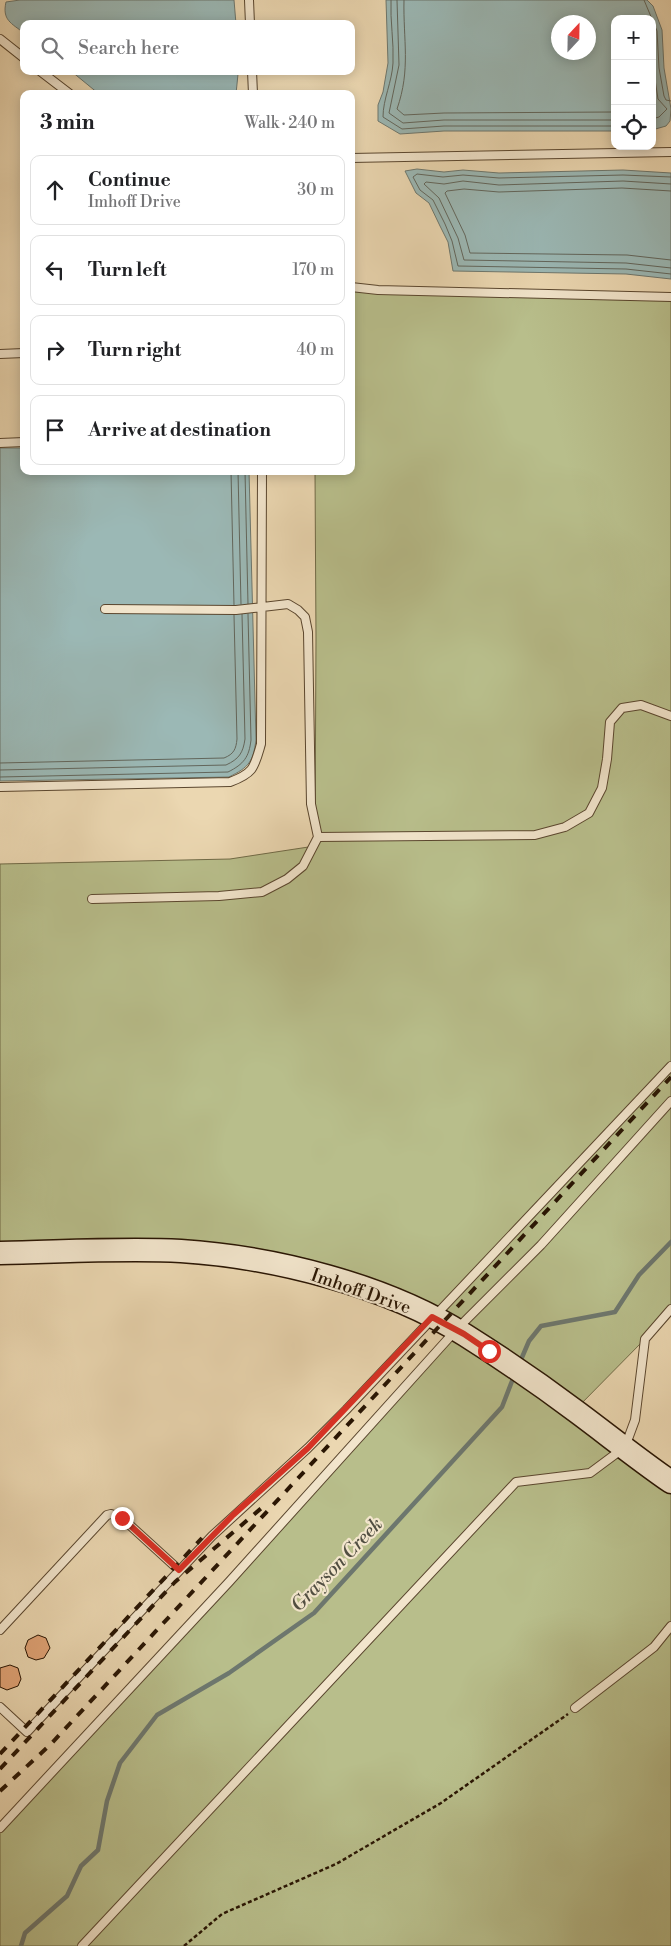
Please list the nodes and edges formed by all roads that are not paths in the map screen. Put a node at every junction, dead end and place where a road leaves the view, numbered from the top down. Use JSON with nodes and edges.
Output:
{"nodes":[{"id":1,"x":249,"y":0,"type":"edge"},
{"id":2,"x":250,"y":20,"type":"edge"},
{"id":3,"x":0,"y":39,"type":"edge"},
{"id":4,"x":20,"y":55,"type":"edge"},
{"id":5,"x":45,"y":75,"type":"edge"},
{"id":6,"x":252,"y":75,"type":"edge"},
{"id":7,"x":65,"y":90,"type":"edge"},
{"id":8,"x":253,"y":90,"type":"edge"},
{"id":9,"x":671,"y":152,"type":"edge"},
{"id":10,"x":355,"y":158,"type":"edge"},
{"id":11,"x":355,"y":287,"type":"edge"},
{"id":12,"x":671,"y":297,"type":"edge"},
{"id":13,"x":20,"y":353,"type":"edge"},
{"id":14,"x":0,"y":354,"type":"edge"},
{"id":15,"x":20,"y":442,"type":"edge"},
{"id":16,"x":0,"y":443,"type":"edge"},
{"id":17,"x":262,"y":475,"type":"edge"},
{"id":18,"x":261,"y":608,"type":"junction"},
{"id":19,"x":105,"y":609,"type":"dead end"},
{"id":20,"x":671,"y":716,"type":"edge"},
{"id":21,"x":0,"y":786,"type":"edge"},
{"id":22,"x":318,"y":837,"type":"junction"},
{"id":23,"x":92,"y":899,"type":"dead end"},
{"id":24,"x":671,"y":1066,"type":"edge"},
{"id":25,"x":671,"y":1101,"type":"edge"},
{"id":26,"x":0,"y":1253,"type":"edge"},
{"id":27,"x":671,"y":1309,"type":"edge"},
{"id":28,"x":432,"y":1317,"type":"junction"},
{"id":29,"x":460,"y":1332,"type":"junction"},
{"id":30,"x":625,"y":1448,"type":"junction"},
{"id":31,"x":670,"y":1478,"type":"edge"},
{"id":32,"x":179,"y":1570,"type":"junction"},
{"id":33,"x":671,"y":1626,"type":"edge"},
{"id":34,"x":0,"y":1630,"type":"edge"},
{"id":35,"x":0,"y":1707,"type":"edge"},
{"id":36,"x":575,"y":1708,"type":"road end"},
{"id":37,"x":0,"y":1828,"type":"edge"},
{"id":38,"x":82,"y":1946,"type":"edge"}],
"edges":[{"from":1,"to":2,"type":"lane"},
{"from":3,"to":4,"type":"lane"},
{"from":5,"to":7,"type":"lane"},
{"from":6,"to":8,"type":"lane"},
{"from":9,"to":10,"type":"lane"},
{"from":11,"to":12,"type":"lane"},
{"from":13,"to":14,"type":"lane"},
{"from":15,"to":16,"type":"lane"},
{"from":17,"to":18,"type":"lane"},
{"from":18,"to":19,"type":"lane"},
{"from":18,"to":21,"type":"lane"},
{"from":18,"to":22,"type":"lane"},
{"from":20,"to":22,"type":"lane"},
{"from":22,"to":23,"type":"lane"},
{"from":24,"to":28,"type":"lane"},
{"from":25,"to":29,"type":"lane"},
{"from":26,"to":28,"type":"street","name":"Imhoff Drive"},
{"from":27,"to":30,"type":"lane"},
{"from":28,"to":29,"type":"street","name":"Imhoff Drive"},
{"from":28,"to":32,"type":"lane"},
{"from":29,"to":30,"type":"street","name":"Imhoff Drive"},
{"from":29,"to":37,"type":"lane"},
{"from":30,"to":31,"type":"street","name":"Imhoff Drive"},
{"from":30,"to":38,"type":"lane"},
{"from":32,"to":34,"type":"lane"},
{"from":32,"to":35,"type":"lane"},
{"from":33,"to":36,"type":"lane"}]}
